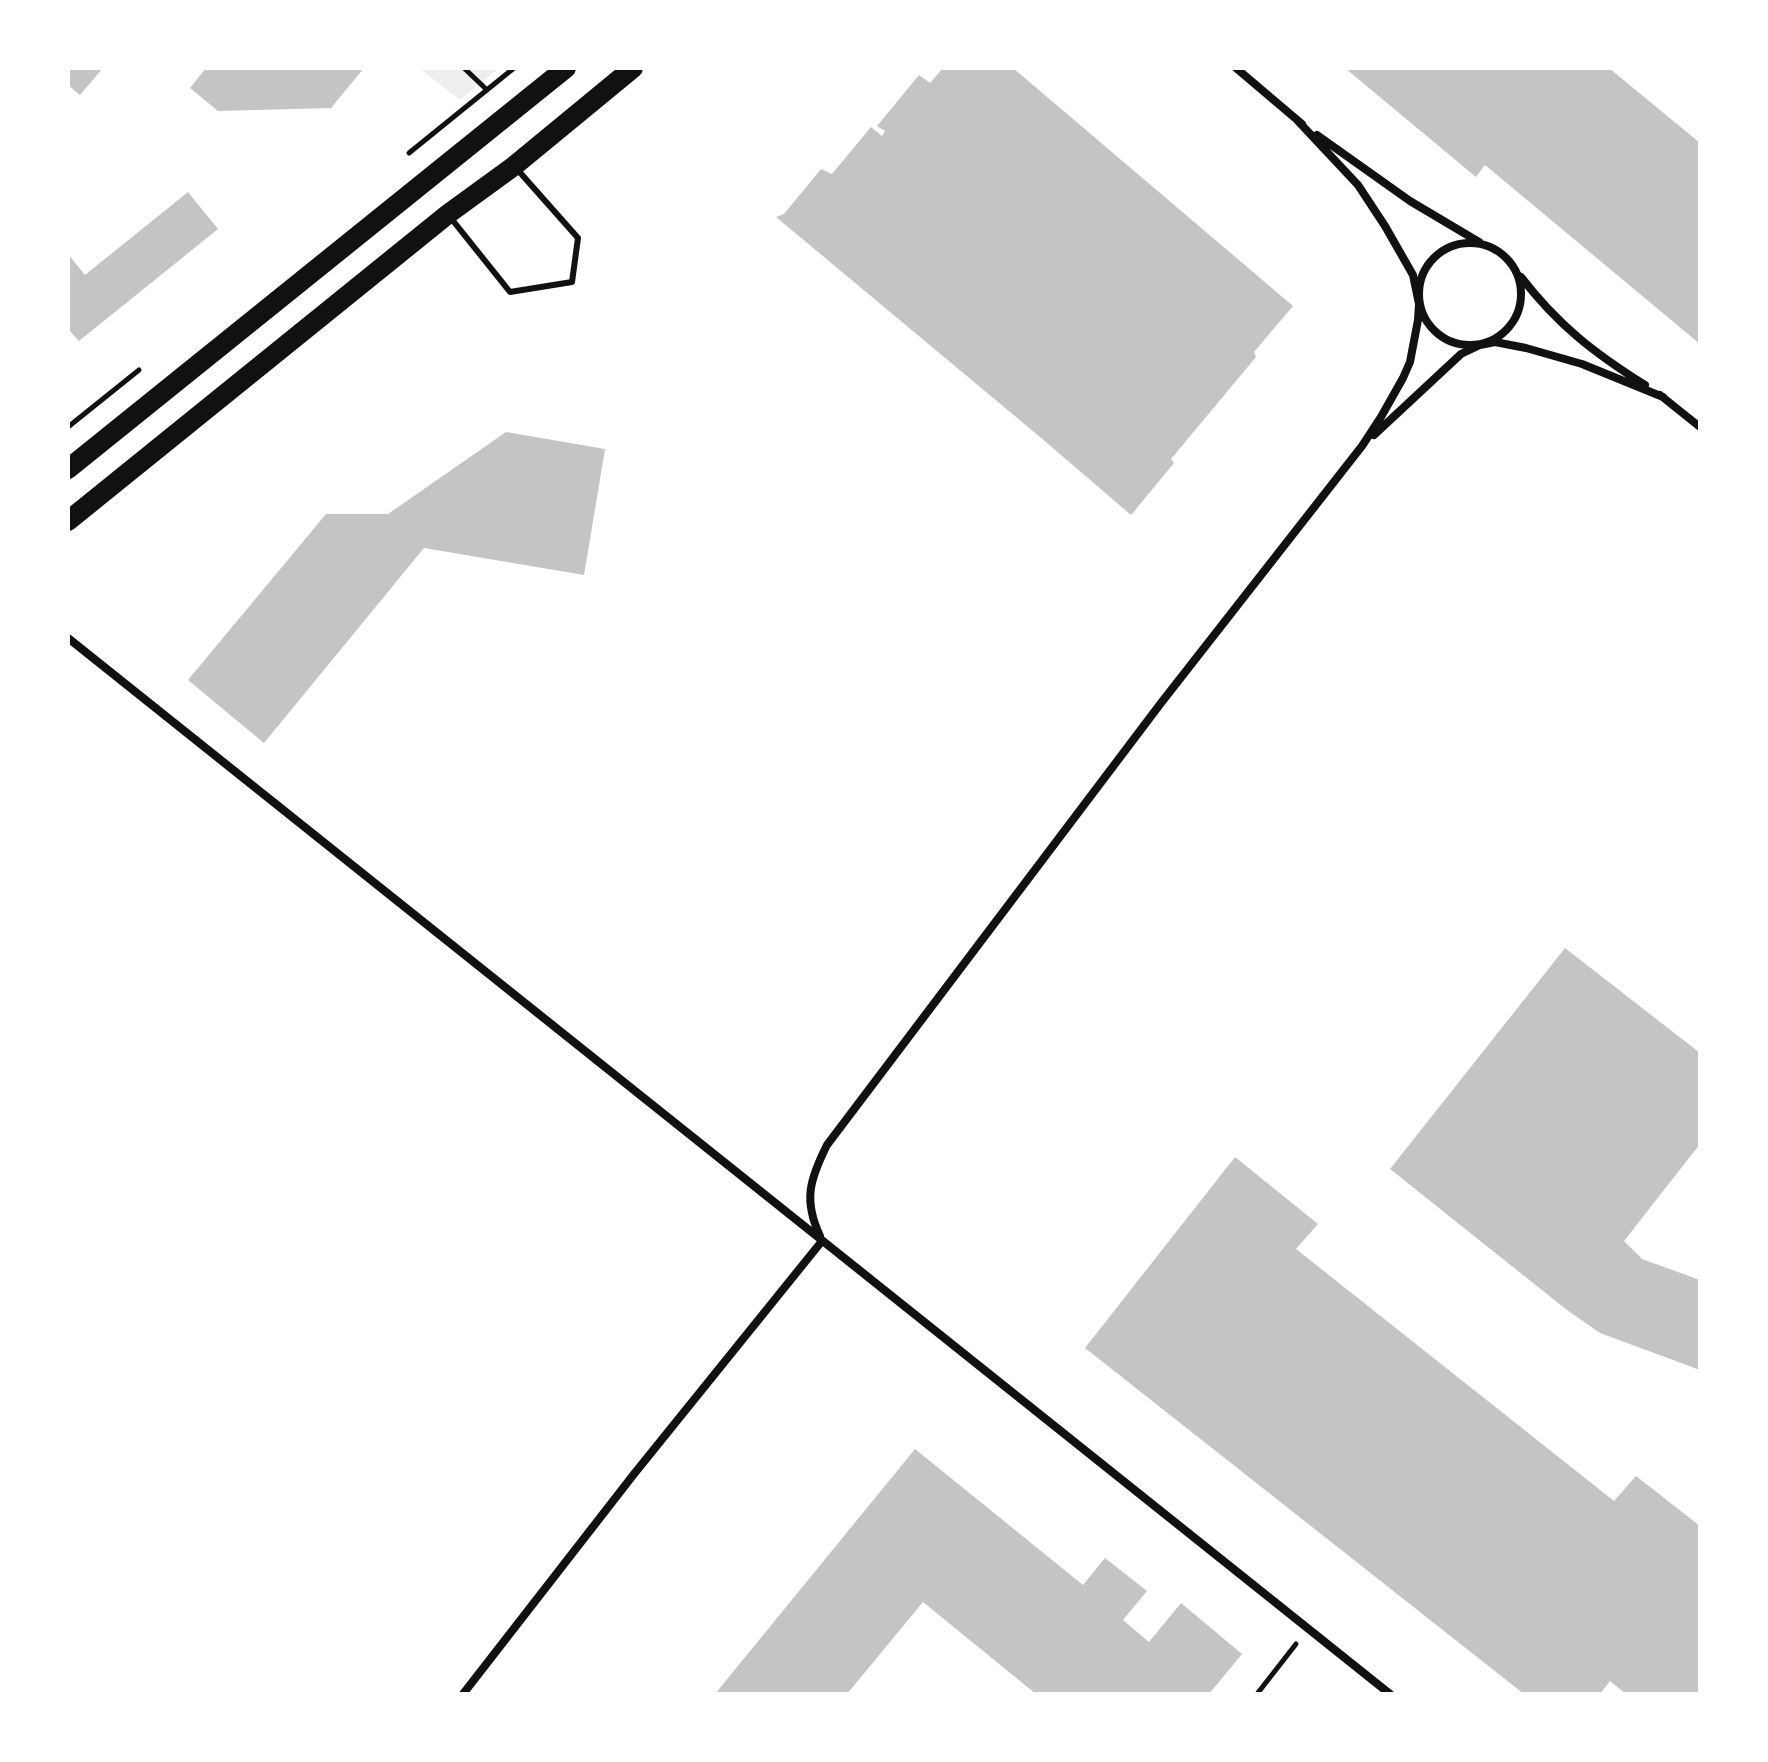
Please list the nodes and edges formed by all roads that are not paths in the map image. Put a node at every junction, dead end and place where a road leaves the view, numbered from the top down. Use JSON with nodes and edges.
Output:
{"nodes":[{"id":1,"x":566,"y":68,"type":"edge"},
{"id":2,"x":633,"y":68,"type":"edge"},
{"id":3,"x":1236,"y":68,"type":"edge"},
{"id":4,"x":1298,"y":121,"type":"junction"},
{"id":5,"x":514,"y":166,"type":"junction"},
{"id":6,"x":448,"y":214,"type":"junction"},
{"id":7,"x":1491,"y":248,"type":"junction"},
{"id":8,"x":1511,"y":264,"type":"junction"},
{"id":9,"x":1419,"y":304,"type":"junction"},
{"id":10,"x":1480,"y":345,"type":"junction"},
{"id":11,"x":1663,"y":397,"type":"junction"},
{"id":12,"x":1700,"y":427,"type":"edge"},
{"id":13,"x":1362,"y":446,"type":"junction"},
{"id":14,"x":68,"y":469,"type":"edge"},
{"id":15,"x":68,"y":521,"type":"edge"},
{"id":16,"x":68,"y":638,"type":"edge"},
{"id":17,"x":822,"y":1241,"type":"junction"},
{"id":18,"x":463,"y":1694,"type":"edge"},
{"id":19,"x":1390,"y":1694,"type":"edge"}],
"edges":[{"from":1,"to":14,"type":"main road"},
{"from":2,"to":5,"type":"main road"},
{"from":3,"to":4,"type":"street"},
{"from":4,"to":7,"type":"street"},
{"from":4,"to":9,"type":"street"},
{"from":5,"to":6,"type":"main road"},
{"from":5,"to":6,"type":"lane"},
{"from":6,"to":15,"type":"main road"},
{"from":7,"to":8,"type":"street"},
{"from":7,"to":9,"type":"street"},
{"from":8,"to":10,"type":"street"},
{"from":8,"to":11,"type":"street"},
{"from":9,"to":10,"type":"street"},
{"from":9,"to":13,"type":"street"},
{"from":10,"to":11,"type":"street"},
{"from":10,"to":13,"type":"street"},
{"from":11,"to":12,"type":"street"},
{"from":13,"to":17,"type":"street"},
{"from":16,"to":17,"type":"street"},
{"from":17,"to":18,"type":"street"},
{"from":17,"to":19,"type":"street"}]}
